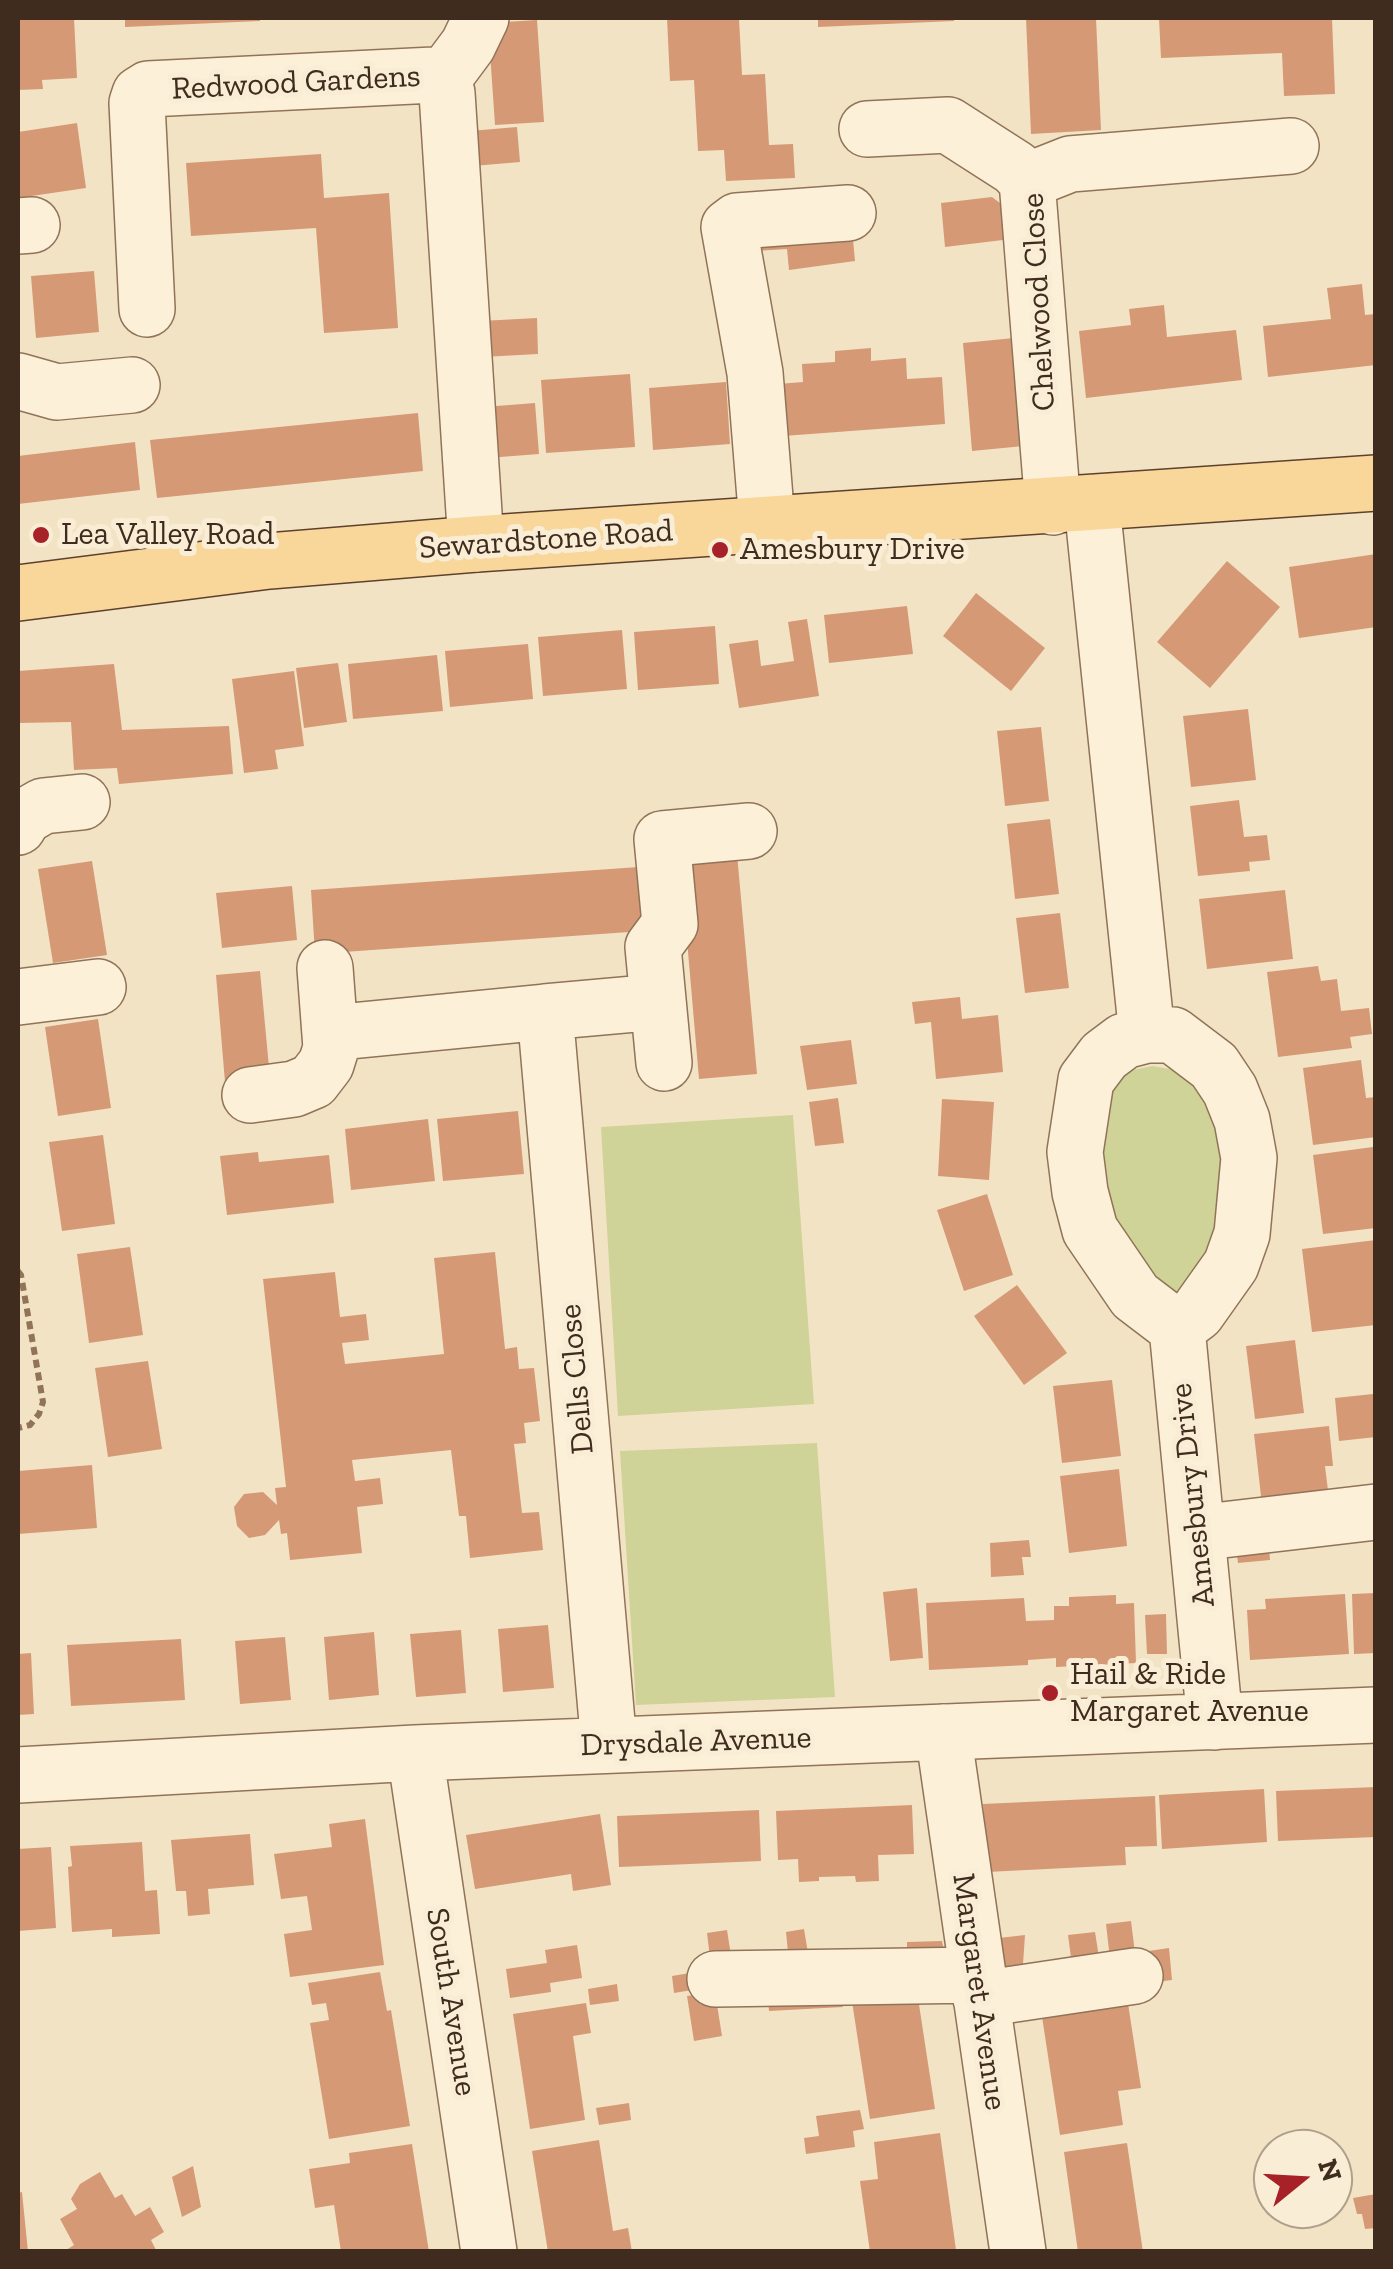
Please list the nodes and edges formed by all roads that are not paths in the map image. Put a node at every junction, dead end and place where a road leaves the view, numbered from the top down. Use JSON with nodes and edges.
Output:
{"nodes":[{"id":1,"x":481,"y":18,"type":"edge"},
{"id":2,"x":442,"y":80,"type":"junction"},
{"id":3,"x":868,"y":130,"type":"dead end"},
{"id":4,"x":1290,"y":146,"type":"dead end"},
{"id":5,"x":1026,"y":182,"type":"junction"},
{"id":6,"x":848,"y":213,"type":"dead end"},
{"id":7,"x":147,"y":308,"type":"dead end"},
{"id":8,"x":18,"y":381,"type":"edge"},
{"id":9,"x":132,"y":385,"type":"dead end"},
{"id":10,"x":1376,"y":483,"type":"edge"},
{"id":11,"x":1073,"y":506,"type":"junction"},
{"id":12,"x":766,"y":523,"type":"junction"},
{"id":13,"x":476,"y":544,"type":"junction"},
{"id":14,"x":18,"y":593,"type":"edge"},
{"id":15,"x":82,"y":802,"type":"dead end"},
{"id":16,"x":18,"y":826,"type":"edge"},
{"id":17,"x":749,"y":832,"type":"dead end"},
{"id":18,"x":325,"y":968,"type":"dead end"},
{"id":19,"x":98,"y":987,"type":"dead end"},
{"id":20,"x":18,"y":997,"type":"edge"},
{"id":21,"x":657,"y":1002,"type":"junction"},
{"id":22,"x":546,"y":1012,"type":"junction"},
{"id":23,"x":330,"y":1032,"type":"junction"},
{"id":24,"x":1147,"y":1034,"type":"junction"},
{"id":25,"x":664,"y":1063,"type":"dead end"},
{"id":26,"x":250,"y":1095,"type":"dead end"},
{"id":27,"x":1177,"y":1328,"type":"junction"},
{"id":28,"x":1376,"y":1512,"type":"edge"},
{"id":29,"x":1197,"y":1533,"type":"junction"},
{"id":30,"x":1376,"y":1715,"type":"edge"},
{"id":31,"x":1216,"y":1722,"type":"junction"},
{"id":32,"x":942,"y":1732,"type":"junction"},
{"id":33,"x":608,"y":1745,"type":"junction"},
{"id":34,"x":415,"y":1753,"type":"junction"},
{"id":35,"x":18,"y":1775,"type":"edge"},
{"id":36,"x":1135,"y":1976,"type":"dead end"},
{"id":37,"x":714,"y":1979,"type":"dead end"},
{"id":38,"x":979,"y":1987,"type":"junction"},
{"id":39,"x":489,"y":2252,"type":"edge"},
{"id":40,"x":1018,"y":2252,"type":"edge"}],
"edges":[{"from":1,"to":2,"type":"street"},
{"from":2,"to":7,"type":"street","name":"Redwood Gardens"},
{"from":2,"to":13,"type":"street","name":"Redwood Gardens"},
{"from":3,"to":5,"type":"street"},
{"from":4,"to":5,"type":"street","name":"Chelwood Close"},
{"from":5,"to":11,"type":"street","name":"Chelwood Close"},
{"from":6,"to":12,"type":"street"},
{"from":8,"to":9,"type":"street"},
{"from":10,"to":11,"type":"main road","name":"Sewardstone Road"},
{"from":11,"to":12,"type":"main road","name":"Sewardstone Road"},
{"from":11,"to":24,"type":"street"},
{"from":12,"to":13,"type":"main road","name":"Sewardstone Road"},
{"from":13,"to":14,"type":"main road","name":"Sewardstone Road"},
{"from":15,"to":16,"type":"street"},
{"from":17,"to":21,"type":"street"},
{"from":18,"to":23,"type":"street"},
{"from":19,"to":20,"type":"street"},
{"from":21,"to":22,"type":"street"},
{"from":21,"to":25,"type":"street"},
{"from":22,"to":23,"type":"street"},
{"from":22,"to":33,"type":"street","name":"Dells Close"},
{"from":23,"to":26,"type":"street"},
{"from":24,"to":27,"type":"street"},
{"from":24,"to":27,"type":"street"},
{"from":27,"to":29,"type":"street","name":"Amesbury Drive"},
{"from":28,"to":29,"type":"street"},
{"from":29,"to":31,"type":"street","name":"Amesbury Drive"},
{"from":30,"to":31,"type":"street","name":"Drysdale Avenue"},
{"from":31,"to":32,"type":"street","name":"Drysdale Avenue"},
{"from":32,"to":33,"type":"street","name":"Drysdale Avenue"},
{"from":32,"to":38,"type":"street","name":"Margaret Avenue"},
{"from":33,"to":34,"type":"street","name":"Drysdale Avenue"},
{"from":34,"to":35,"type":"street","name":"Drysdale Avenue"},
{"from":34,"to":39,"type":"street","name":"South Avenue"},
{"from":36,"to":38,"type":"street"},
{"from":37,"to":38,"type":"street"},
{"from":38,"to":40,"type":"street","name":"Margaret Avenue"}]}
